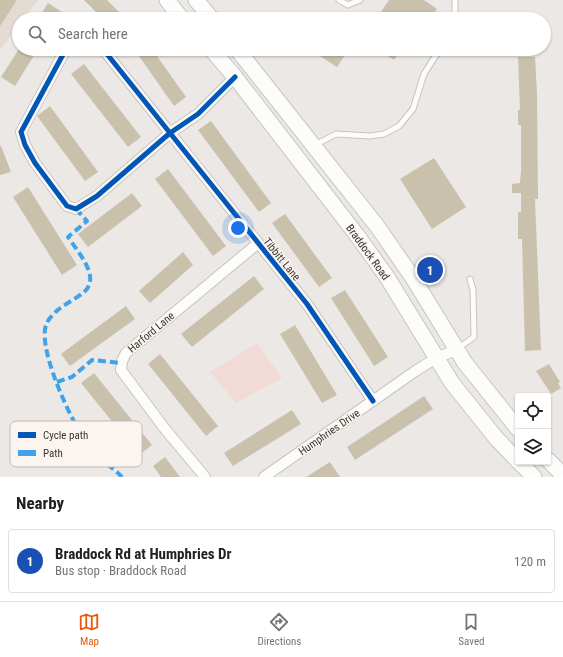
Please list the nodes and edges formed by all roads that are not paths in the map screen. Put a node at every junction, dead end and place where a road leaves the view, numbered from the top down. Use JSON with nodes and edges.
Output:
{"nodes":[{"id":1,"x":167,"y":0,"type":"edge"},
{"id":2,"x":196,"y":0,"type":"edge"},
{"id":3,"x":339,"y":0,"type":"edge"},
{"id":4,"x":360,"y":0,"type":"edge"},
{"id":5,"x":455,"y":0,"type":"edge"},
{"id":6,"x":176,"y":12,"type":"edge"},
{"id":7,"x":206,"y":12,"type":"edge"},
{"id":8,"x":455,"y":12,"type":"edge"},
{"id":9,"x":62,"y":56,"type":"edge"},
{"id":10,"x":109,"y":56,"type":"edge"},
{"id":11,"x":216,"y":56,"type":"edge"},
{"id":12,"x":243,"y":56,"type":"edge"},
{"id":13,"x":436,"y":56,"type":"edge"},
{"id":14,"x":235,"y":77,"type":"junction"},
{"id":15,"x":269,"y":122,"type":"junction"},
{"id":16,"x":170,"y":133,"type":"junction"},
{"id":17,"x":314,"y":145,"type":"junction"},
{"id":18,"x":257,"y":244,"type":"junction"},
{"id":19,"x":470,"y":279,"type":"dead end"},
{"id":20,"x":456,"y":350,"type":"junction"},
{"id":21,"x":436,"y":358,"type":"junction"},
{"id":22,"x":373,"y":401,"type":"junction"},
{"id":23,"x":515,"y":425,"type":"edge"},
{"id":24,"x":515,"y":457,"type":"edge"},
{"id":25,"x":551,"y":463,"type":"edge"},
{"id":26,"x":523,"y":465,"type":"edge"},
{"id":27,"x":563,"y":475,"type":"edge"},
{"id":28,"x":205,"y":477,"type":"edge"},
{"id":29,"x":264,"y":477,"type":"edge"},
{"id":30,"x":534,"y":477,"type":"edge"}],
"edges":[{"from":1,"to":6,"type":"main road"},
{"from":2,"to":7,"type":"main road"},
{"from":3,"to":4,"type":"lane"},
{"from":5,"to":8,"type":"lane"},
{"from":9,"to":16,"type":"street"},
{"from":10,"to":16,"type":"street","name":"Tibbitt Lane"},
{"from":11,"to":14,"type":"main road","name":"Braddock Road"},
{"from":12,"to":17,"type":"main road","name":"Braddock Road"},
{"from":13,"to":17,"type":"lane"},
{"from":14,"to":15,"type":"main road","name":"Braddock Road"},
{"from":14,"to":16,"type":"street"},
{"from":15,"to":17,"type":"main road"},
{"from":15,"to":21,"type":"main road","name":"Braddock Road"},
{"from":16,"to":18,"type":"street","name":"Tibbitt Lane"},
{"from":17,"to":20,"type":"main road","name":"Braddock Road"},
{"from":18,"to":22,"type":"street","name":"Tibbitt Lane"},
{"from":18,"to":28,"type":"street","name":"Harford Lane"},
{"from":19,"to":20,"type":"lane"},
{"from":20,"to":21,"type":"street","name":"Humphries Drive"},
{"from":20,"to":23,"type":"main road","name":"Braddock Road"},
{"from":21,"to":22,"type":"street","name":"Humphries Drive"},
{"from":21,"to":24,"type":"main road","name":"Braddock Road"},
{"from":22,"to":29,"type":"street","name":"Humphries Drive"},
{"from":25,"to":27,"type":"main road"},
{"from":26,"to":30,"type":"main road","name":"Braddock Road"}]}
